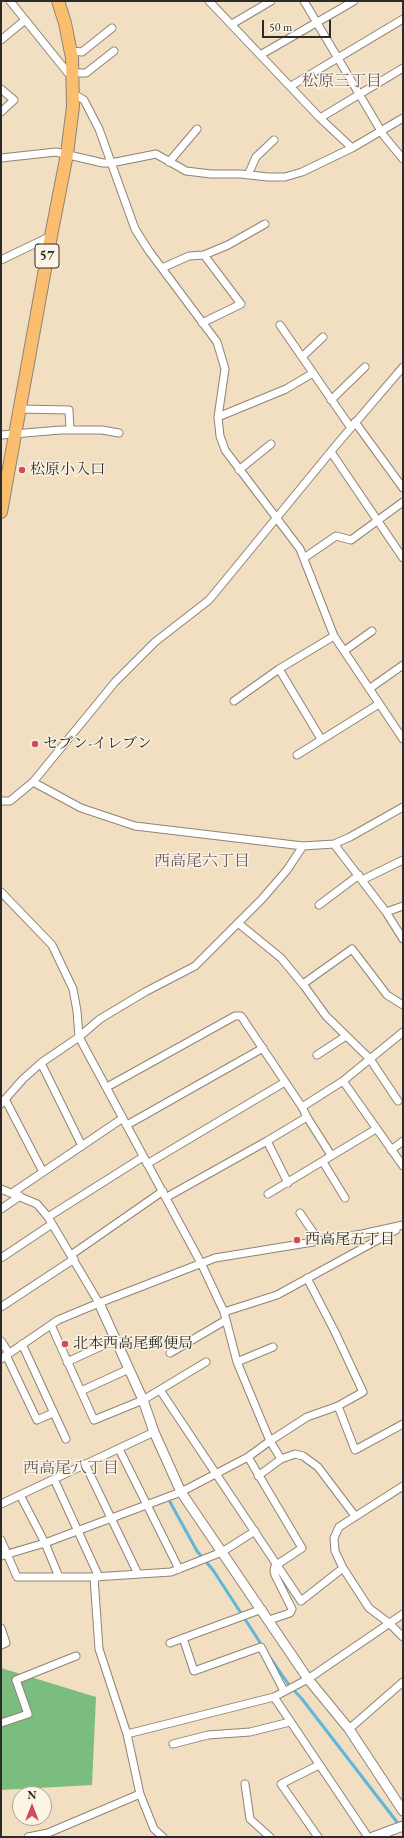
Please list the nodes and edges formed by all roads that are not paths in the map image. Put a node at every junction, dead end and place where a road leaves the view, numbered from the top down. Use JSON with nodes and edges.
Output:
{"nodes":[{"id":1,"x":10,"y":1,"type":"edge"},
{"id":2,"x":58,"y":1,"type":"edge"},
{"id":3,"x":209,"y":1,"type":"edge"},
{"id":4,"x":271,"y":1,"type":"edge"},
{"id":5,"x":304,"y":1,"type":"edge"},
{"id":6,"x":354,"y":1,"type":"edge"},
{"id":7,"x":403,"y":19,"type":"edge"},
{"id":8,"x":25,"y":20,"type":"junction"},
{"id":9,"x":317,"y":23,"type":"junction"},
{"id":10,"x":232,"y":24,"type":"junction"},
{"id":11,"x":112,"y":28,"type":"dead end"},
{"id":12,"x":1,"y":40,"type":"edge"},
{"id":13,"x":71,"y":52,"type":"junction"},
{"id":14,"x":114,"y":52,"type":"dead end"},
{"id":15,"x":262,"y":54,"type":"junction"},
{"id":16,"x":338,"y":58,"type":"junction"},
{"id":17,"x":403,"y":68,"type":"edge"},
{"id":18,"x":73,"y":73,"type":"junction"},
{"id":19,"x":291,"y":86,"type":"junction"},
{"id":20,"x":1,"y":89,"type":"edge"},
{"id":21,"x":74,"y":94,"type":"junction"},
{"id":22,"x":360,"y":94,"type":"junction"},
{"id":23,"x":1,"y":112,"type":"edge"},
{"id":24,"x":320,"y":118,"type":"junction"},
{"id":25,"x":403,"y":118,"type":"edge"},
{"id":26,"x":197,"y":129,"type":"dead end"},
{"id":27,"x":381,"y":131,"type":"junction"},
{"id":28,"x":274,"y":140,"type":"dead end"},
{"id":29,"x":352,"y":148,"type":"junction"},
{"id":30,"x":67,"y":154,"type":"junction"},
{"id":31,"x":1,"y":158,"type":"edge"},
{"id":32,"x":403,"y":159,"type":"edge"},
{"id":33,"x":169,"y":162,"type":"junction"},
{"id":34,"x":111,"y":163,"type":"junction"},
{"id":35,"x":248,"y":175,"type":"junction"},
{"id":36,"x":265,"y":224,"type":"dead end"},
{"id":37,"x":51,"y":236,"type":"junction"},
{"id":38,"x":204,"y":254,"type":"junction"},
{"id":39,"x":1,"y":260,"type":"edge"},
{"id":40,"x":162,"y":268,"type":"junction"},
{"id":41,"x":202,"y":323,"type":"junction"},
{"id":42,"x":280,"y":325,"type":"dead end"},
{"id":43,"x":323,"y":337,"type":"dead end"},
{"id":44,"x":302,"y":357,"type":"junction"},
{"id":45,"x":365,"y":366,"type":"dead end"},
{"id":46,"x":403,"y":367,"type":"edge"},
{"id":47,"x":313,"y":373,"type":"junction"},
{"id":48,"x":331,"y":400,"type":"junction"},
{"id":49,"x":20,"y":409,"type":"junction"},
{"id":50,"x":218,"y":416,"type":"junction"},
{"id":51,"x":353,"y":425,"type":"junction"},
{"id":52,"x":70,"y":430,"type":"junction"},
{"id":53,"x":15,"y":433,"type":"junction"},
{"id":54,"x":119,"y":433,"type":"dead end"},
{"id":55,"x":1,"y":435,"type":"edge"},
{"id":56,"x":271,"y":444,"type":"dead end"},
{"id":57,"x":331,"y":452,"type":"junction"},
{"id":58,"x":239,"y":470,"type":"junction"},
{"id":59,"x":403,"y":488,"type":"edge"},
{"id":60,"x":402,"y":506,"type":"edge"},
{"id":61,"x":1,"y":512,"type":"edge"},
{"id":62,"x":275,"y":519,"type":"junction"},
{"id":63,"x":378,"y":521,"type":"junction"},
{"id":64,"x":304,"y":558,"type":"junction"},
{"id":65,"x":403,"y":558,"type":"edge"},
{"id":66,"x":372,"y":632,"type":"dead end"},
{"id":67,"x":334,"y":636,"type":"junction"},
{"id":68,"x":344,"y":651,"type":"junction"},
{"id":69,"x":403,"y":665,"type":"edge"},
{"id":70,"x":280,"y":669,"type":"junction"},
{"id":71,"x":369,"y":689,"type":"junction"},
{"id":72,"x":234,"y":701,"type":"dead end"},
{"id":73,"x":379,"y":704,"type":"junction"},
{"id":74,"x":402,"y":736,"type":"edge"},
{"id":75,"x":321,"y":739,"type":"junction"},
{"id":76,"x":297,"y":755,"type":"dead end"},
{"id":77,"x":33,"y":782,"type":"junction"},
{"id":78,"x":1,"y":801,"type":"edge"},
{"id":79,"x":403,"y":807,"type":"edge"},
{"id":80,"x":334,"y":844,"type":"junction"},
{"id":81,"x":304,"y":846,"type":"junction"},
{"id":82,"x":403,"y":860,"type":"edge"},
{"id":83,"x":361,"y":878,"type":"junction"},
{"id":84,"x":1,"y":892,"type":"edge"},
{"id":85,"x":319,"y":905,"type":"dead end"},
{"id":86,"x":403,"y":906,"type":"edge"},
{"id":87,"x":386,"y":912,"type":"junction"},
{"id":88,"x":238,"y":923,"type":"junction"},
{"id":89,"x":403,"y":939,"type":"edge"},
{"id":90,"x":303,"y":984,"type":"junction"},
{"id":91,"x":403,"y":1005,"type":"edge"},
{"id":92,"x":403,"y":1032,"type":"edge"},
{"id":93,"x":79,"y":1036,"type":"junction"},
{"id":94,"x":346,"y":1036,"type":"junction"},
{"id":95,"x":263,"y":1048,"type":"junction"},
{"id":96,"x":317,"y":1055,"type":"dead end"},
{"id":97,"x":370,"y":1059,"type":"junction"},
{"id":98,"x":41,"y":1063,"type":"junction"},
{"id":99,"x":344,"y":1081,"type":"junction"},
{"id":100,"x":285,"y":1082,"type":"junction"},
{"id":101,"x":107,"y":1087,"type":"junction"},
{"id":102,"x":398,"y":1101,"type":"dead end"},
{"id":103,"x":3,"y":1102,"type":"edge"},
{"id":104,"x":302,"y":1107,"type":"junction"},
{"id":105,"x":307,"y":1117,"type":"junction"},
{"id":106,"x":123,"y":1118,"type":"junction"},
{"id":107,"x":127,"y":1125,"type":"junction"},
{"id":108,"x":376,"y":1129,"type":"junction"},
{"id":109,"x":403,"y":1140,"type":"edge"},
{"id":110,"x":267,"y":1141,"type":"junction"},
{"id":111,"x":82,"y":1146,"type":"junction"},
{"id":112,"x":391,"y":1150,"type":"junction"},
{"id":113,"x":331,"y":1155,"type":"junction"},
{"id":114,"x":143,"y":1157,"type":"junction"},
{"id":115,"x":323,"y":1162,"type":"junction"},
{"id":116,"x":147,"y":1164,"type":"junction"},
{"id":117,"x":403,"y":1166,"type":"edge"},
{"id":118,"x":43,"y":1172,"type":"junction"},
{"id":119,"x":288,"y":1183,"type":"junction"},
{"id":120,"x":1,"y":1189,"type":"edge"},
{"id":121,"x":12,"y":1192,"type":"junction"},
{"id":122,"x":165,"y":1194,"type":"junction"},
{"id":123,"x":268,"y":1194,"type":"dead end"},
{"id":124,"x":20,"y":1196,"type":"junction"},
{"id":125,"x":345,"y":1198,"type":"dead end"},
{"id":126,"x":1,"y":1209,"type":"edge"},
{"id":127,"x":300,"y":1213,"type":"dead end"},
{"id":128,"x":48,"y":1217,"type":"junction"},
{"id":129,"x":52,"y":1224,"type":"junction"},
{"id":130,"x":403,"y":1226,"type":"edge"},
{"id":131,"x":319,"y":1241,"type":"junction"},
{"id":132,"x":73,"y":1257,"type":"junction"},
{"id":133,"x":1,"y":1258,"type":"edge"},
{"id":134,"x":202,"y":1265,"type":"junction"},
{"id":135,"x":307,"y":1278,"type":"junction"},
{"id":136,"x":99,"y":1302,"type":"junction"},
{"id":137,"x":1,"y":1307,"type":"edge"},
{"id":138,"x":224,"y":1312,"type":"junction"},
{"id":139,"x":226,"y":1320,"type":"junction"},
{"id":140,"x":51,"y":1325,"type":"junction"},
{"id":141,"x":117,"y":1339,"type":"junction"},
{"id":142,"x":1,"y":1341,"type":"edge"},
{"id":143,"x":22,"y":1344,"type":"junction"},
{"id":144,"x":273,"y":1346,"type":"dead end"},
{"id":145,"x":170,"y":1353,"type":"dead end"},
{"id":146,"x":5,"y":1355,"type":"edge"},
{"id":147,"x":67,"y":1362,"type":"junction"},
{"id":148,"x":206,"y":1362,"type":"dead end"},
{"id":149,"x":237,"y":1362,"type":"junction"},
{"id":150,"x":129,"y":1369,"type":"junction"},
{"id":151,"x":160,"y":1390,"type":"junction"},
{"id":152,"x":81,"y":1391,"type":"junction"},
{"id":153,"x":143,"y":1400,"type":"junction"},
{"id":154,"x":338,"y":1406,"type":"junction"},
{"id":155,"x":53,"y":1413,"type":"junction"},
{"id":156,"x":403,"y":1424,"type":"edge"},
{"id":157,"x":154,"y":1432,"type":"junction"},
{"id":158,"x":66,"y":1439,"type":"dead end"},
{"id":159,"x":270,"y":1441,"type":"junction"},
{"id":160,"x":119,"y":1449,"type":"junction"},
{"id":161,"x":248,"y":1457,"type":"junction"},
{"id":162,"x":281,"y":1459,"type":"junction"},
{"id":163,"x":85,"y":1464,"type":"junction"},
{"id":164,"x":217,"y":1474,"type":"junction"},
{"id":165,"x":258,"y":1476,"type":"junction"},
{"id":166,"x":54,"y":1479,"type":"junction"},
{"id":167,"x":403,"y":1486,"type":"edge"},
{"id":168,"x":181,"y":1492,"type":"junction"},
{"id":169,"x":20,"y":1495,"type":"junction"},
{"id":170,"x":1,"y":1504,"type":"edge"},
{"id":171,"x":146,"y":1505,"type":"junction"},
{"id":172,"x":355,"y":1516,"type":"junction"},
{"id":173,"x":112,"y":1518,"type":"junction"},
{"id":174,"x":78,"y":1531,"type":"junction"},
{"id":175,"x":255,"y":1531,"type":"junction"},
{"id":176,"x":1,"y":1540,"type":"edge"},
{"id":177,"x":45,"y":1543,"type":"junction"},
{"id":178,"x":222,"y":1552,"type":"junction"},
{"id":179,"x":4,"y":1555,"type":"edge"},
{"id":180,"x":277,"y":1565,"type":"junction"},
{"id":181,"x":343,"y":1568,"type":"junction"},
{"id":182,"x":179,"y":1569,"type":"junction"},
{"id":183,"x":138,"y":1574,"type":"junction"},
{"id":184,"x":59,"y":1577,"type":"junction"},
{"id":185,"x":96,"y":1577,"type":"junction"},
{"id":186,"x":262,"y":1609,"type":"junction"},
{"id":187,"x":403,"y":1614,"type":"edge"},
{"id":188,"x":269,"y":1620,"type":"junction"},
{"id":189,"x":389,"y":1623,"type":"junction"},
{"id":190,"x":1,"y":1628,"type":"edge"},
{"id":191,"x":403,"y":1637,"type":"edge"},
{"id":192,"x":183,"y":1638,"type":"junction"},
{"id":193,"x":170,"y":1643,"type":"dead end"},
{"id":194,"x":1,"y":1645,"type":"edge"},
{"id":195,"x":76,"y":1656,"type":"dead end"},
{"id":196,"x":308,"y":1679,"type":"junction"},
{"id":197,"x":403,"y":1682,"type":"edge"},
{"id":198,"x":284,"y":1692,"type":"junction"},
{"id":199,"x":274,"y":1697,"type":"junction"},
{"id":200,"x":1,"y":1722,"type":"edge"},
{"id":201,"x":290,"y":1722,"type":"junction"},
{"id":202,"x":349,"y":1729,"type":"junction"},
{"id":203,"x":127,"y":1734,"type":"junction"},
{"id":204,"x":173,"y":1744,"type":"dead end"},
{"id":205,"x":319,"y":1765,"type":"junction"},
{"id":206,"x":245,"y":1784,"type":"dead end"},
{"id":207,"x":140,"y":1794,"type":"junction"},
{"id":208,"x":403,"y":1811,"type":"edge"},
{"id":209,"x":403,"y":1826,"type":"edge"},
{"id":210,"x":315,"y":1836,"type":"edge"},
{"id":211,"x":28,"y":1837,"type":"edge"},
{"id":212,"x":163,"y":1837,"type":"edge"},
{"id":213,"x":270,"y":1837,"type":"edge"},
{"id":214,"x":368,"y":1837,"type":"edge"},
{"id":215,"x":372,"y":1837,"type":"edge"}],
"edges":[{"from":1,"to":8,"type":"street"},
{"from":2,"to":13,"type":"main road","number":"57"},
{"from":3,"to":10,"type":"street"},
{"from":4,"to":10,"type":"street"},
{"from":5,"to":9,"type":"street"},
{"from":6,"to":9,"type":"street"},
{"from":7,"to":16,"type":"street"},
{"from":8,"to":12,"type":"street"},
{"from":8,"to":18,"type":"street"},
{"from":9,"to":15,"type":"street"},
{"from":9,"to":16,"type":"street"},
{"from":10,"to":15,"type":"street"},
{"from":11,"to":13,"type":"street"},
{"from":13,"to":18,"type":"main road","number":"57"},
{"from":14,"to":18,"type":"street"},
{"from":15,"to":19,"type":"street"},
{"from":16,"to":19,"type":"street"},
{"from":16,"to":22,"type":"street"},
{"from":17,"to":22,"type":"street"},
{"from":18,"to":21,"type":"main road","number":"57"},
{"from":19,"to":24,"type":"street"},
{"from":20,"to":23,"type":"street"},
{"from":21,"to":30,"type":"main road","number":"57"},
{"from":21,"to":34,"type":"street"},
{"from":22,"to":24,"type":"street"},
{"from":22,"to":27,"type":"street"},
{"from":24,"to":29,"type":"street"},
{"from":25,"to":27,"type":"street"},
{"from":26,"to":33,"type":"street"},
{"from":27,"to":29,"type":"street"},
{"from":27,"to":32,"type":"street"},
{"from":28,"to":35,"type":"street"},
{"from":29,"to":35,"type":"street"},
{"from":30,"to":31,"type":"street"},
{"from":30,"to":34,"type":"street"},
{"from":30,"to":37,"type":"main road","number":"57"},
{"from":33,"to":34,"type":"street"},
{"from":33,"to":35,"type":"street"},
{"from":34,"to":40,"type":"street"},
{"from":36,"to":38,"type":"street"},
{"from":37,"to":39,"type":"street"},
{"from":37,"to":49,"type":"main road","number":"57"},
{"from":38,"to":40,"type":"street"},
{"from":38,"to":41,"type":"street"},
{"from":40,"to":41,"type":"street"},
{"from":41,"to":50,"type":"street"},
{"from":42,"to":44,"type":"street"},
{"from":43,"to":44,"type":"street"},
{"from":44,"to":47,"type":"street"},
{"from":45,"to":48,"type":"street"},
{"from":46,"to":51,"type":"street"},
{"from":47,"to":48,"type":"street"},
{"from":47,"to":50,"type":"street"},
{"from":48,"to":51,"type":"street"},
{"from":49,"to":52,"type":"street"},
{"from":49,"to":53,"type":"main road","number":"57"},
{"from":50,"to":58,"type":"street"},
{"from":51,"to":57,"type":"street"},
{"from":51,"to":59,"type":"street"},
{"from":52,"to":53,"type":"street"},
{"from":52,"to":54,"type":"street"},
{"from":53,"to":55,"type":"street"},
{"from":53,"to":61,"type":"main road","number":"57"},
{"from":56,"to":58,"type":"street"},
{"from":57,"to":62,"type":"street"},
{"from":57,"to":63,"type":"street"},
{"from":58,"to":62,"type":"street"},
{"from":60,"to":63,"type":"street"},
{"from":62,"to":64,"type":"street"},
{"from":62,"to":77,"type":"street"},
{"from":63,"to":64,"type":"street"},
{"from":63,"to":65,"type":"street"},
{"from":64,"to":67,"type":"street"},
{"from":66,"to":68,"type":"street"},
{"from":67,"to":68,"type":"street"},
{"from":67,"to":70,"type":"street"},
{"from":68,"to":71,"type":"street"},
{"from":69,"to":71,"type":"street"},
{"from":70,"to":72,"type":"street"},
{"from":70,"to":75,"type":"street"},
{"from":71,"to":73,"type":"street"},
{"from":73,"to":74,"type":"street"},
{"from":73,"to":75,"type":"street"},
{"from":75,"to":76,"type":"street"},
{"from":77,"to":78,"type":"street"},
{"from":77,"to":81,"type":"street"},
{"from":79,"to":80,"type":"street"},
{"from":80,"to":81,"type":"street"},
{"from":80,"to":83,"type":"street"},
{"from":81,"to":88,"type":"street"},
{"from":82,"to":83,"type":"street"},
{"from":83,"to":85,"type":"street"},
{"from":83,"to":87,"type":"street"},
{"from":84,"to":93,"type":"street"},
{"from":86,"to":87,"type":"street"},
{"from":87,"to":89,"type":"street"},
{"from":88,"to":90,"type":"street"},
{"from":88,"to":93,"type":"street"},
{"from":90,"to":91,"type":"street"},
{"from":90,"to":94,"type":"street"},
{"from":92,"to":97,"type":"street"},
{"from":93,"to":98,"type":"street"},
{"from":93,"to":101,"type":"street"},
{"from":94,"to":96,"type":"street"},
{"from":94,"to":97,"type":"street"},
{"from":95,"to":100,"type":"street"},
{"from":95,"to":101,"type":"street"},
{"from":95,"to":107,"type":"street"},
{"from":97,"to":99,"type":"street"},
{"from":97,"to":102,"type":"street"},
{"from":98,"to":103,"type":"street"},
{"from":98,"to":111,"type":"street"},
{"from":99,"to":104,"type":"street"},
{"from":99,"to":108,"type":"street"},
{"from":100,"to":104,"type":"street"},
{"from":100,"to":116,"type":"street"},
{"from":101,"to":106,"type":"street"},
{"from":103,"to":118,"type":"street"},
{"from":104,"to":105,"type":"street"},
{"from":105,"to":110,"type":"street"},
{"from":105,"to":113,"type":"street"},
{"from":106,"to":107,"type":"street"},
{"from":106,"to":111,"type":"street"},
{"from":107,"to":114,"type":"street"},
{"from":108,"to":112,"type":"street"},
{"from":108,"to":113,"type":"street"},
{"from":109,"to":112,"type":"street"},
{"from":110,"to":119,"type":"street"},
{"from":110,"to":122,"type":"street"},
{"from":111,"to":118,"type":"street"},
{"from":112,"to":117,"type":"street"},
{"from":113,"to":115,"type":"street"},
{"from":114,"to":116,"type":"street"},
{"from":114,"to":128,"type":"street"},
{"from":115,"to":119,"type":"street"},
{"from":115,"to":125,"type":"street"},
{"from":116,"to":122,"type":"street"},
{"from":118,"to":121,"type":"street"},
{"from":119,"to":123,"type":"street"},
{"from":120,"to":121,"type":"street"},
{"from":121,"to":124,"type":"street"},
{"from":122,"to":132,"type":"street"},
{"from":122,"to":134,"type":"street"},
{"from":124,"to":126,"type":"street"},
{"from":124,"to":128,"type":"street"},
{"from":127,"to":131,"type":"street"},
{"from":128,"to":129,"type":"street"},
{"from":129,"to":132,"type":"street"},
{"from":129,"to":133,"type":"street"},
{"from":130,"to":131,"type":"street"},
{"from":130,"to":135,"type":"street"},
{"from":131,"to":134,"type":"street"},
{"from":132,"to":136,"type":"street"},
{"from":132,"to":137,"type":"street"},
{"from":134,"to":136,"type":"street"},
{"from":134,"to":138,"type":"street"},
{"from":135,"to":138,"type":"street"},
{"from":135,"to":154,"type":"street"},
{"from":136,"to":140,"type":"street"},
{"from":136,"to":141,"type":"street"},
{"from":138,"to":139,"type":"street"},
{"from":139,"to":145,"type":"street"},
{"from":139,"to":149,"type":"street"},
{"from":140,"to":143,"type":"street"},
{"from":140,"to":147,"type":"street"},
{"from":141,"to":147,"type":"street"},
{"from":141,"to":150,"type":"street"},
{"from":142,"to":146,"type":"street"},
{"from":143,"to":146,"type":"street"},
{"from":143,"to":155,"type":"street"},
{"from":144,"to":149,"type":"street"},
{"from":146,"to":155,"type":"street"},
{"from":147,"to":152,"type":"street"},
{"from":148,"to":151,"type":"street"},
{"from":149,"to":159,"type":"street"},
{"from":150,"to":152,"type":"street"},
{"from":150,"to":153,"type":"street"},
{"from":151,"to":153,"type":"street"},
{"from":151,"to":164,"type":"street"},
{"from":152,"to":153,"type":"street"},
{"from":153,"to":157,"type":"street"},
{"from":154,"to":156,"type":"street"},
{"from":154,"to":159,"type":"street"},
{"from":155,"to":158,"type":"street"},
{"from":157,"to":160,"type":"street"},
{"from":157,"to":168,"type":"street"},
{"from":159,"to":161,"type":"street"},
{"from":159,"to":162,"type":"street"},
{"from":160,"to":163,"type":"street"},
{"from":160,"to":171,"type":"street"},
{"from":161,"to":164,"type":"street"},
{"from":161,"to":165,"type":"street"},
{"from":162,"to":165,"type":"street"},
{"from":162,"to":172,"type":"street"},
{"from":163,"to":166,"type":"street"},
{"from":163,"to":173,"type":"street"},
{"from":164,"to":168,"type":"street"},
{"from":164,"to":175,"type":"street"},
{"from":165,"to":180,"type":"street"},
{"from":166,"to":169,"type":"street"},
{"from":166,"to":174,"type":"street"},
{"from":167,"to":172,"type":"street"},
{"from":168,"to":171,"type":"street"},
{"from":168,"to":178,"type":"street"},
{"from":169,"to":170,"type":"street"},
{"from":169,"to":177,"type":"street"},
{"from":171,"to":173,"type":"street"},
{"from":171,"to":182,"type":"street"},
{"from":172,"to":181,"type":"street"},
{"from":173,"to":174,"type":"street"},
{"from":173,"to":183,"type":"street"},
{"from":174,"to":177,"type":"street"},
{"from":174,"to":185,"type":"street"},
{"from":175,"to":178,"type":"street"},
{"from":175,"to":180,"type":"street"},
{"from":176,"to":179,"type":"street"},
{"from":177,"to":179,"type":"street"},
{"from":177,"to":184,"type":"street"},
{"from":178,"to":182,"type":"street"},
{"from":178,"to":186,"type":"street"},
{"from":179,"to":184,"type":"street"},
{"from":180,"to":181,"type":"street"},
{"from":180,"to":188,"type":"street"},
{"from":181,"to":189,"type":"street"},
{"from":182,"to":183,"type":"street"},
{"from":183,"to":185,"type":"street"},
{"from":184,"to":185,"type":"street"},
{"from":185,"to":203,"type":"street"},
{"from":186,"to":188,"type":"street"},
{"from":186,"to":192,"type":"street"},
{"from":187,"to":189,"type":"street"},
{"from":188,"to":196,"type":"street"},
{"from":189,"to":191,"type":"street"},
{"from":189,"to":196,"type":"street"},
{"from":190,"to":194,"type":"street"},
{"from":192,"to":193,"type":"street"},
{"from":192,"to":198,"type":"street"},
{"from":195,"to":200,"type":"street"},
{"from":196,"to":198,"type":"street"},
{"from":196,"to":202,"type":"street"},
{"from":197,"to":202,"type":"street"},
{"from":198,"to":199,"type":"street"},
{"from":199,"to":201,"type":"street"},
{"from":199,"to":203,"type":"street"},
{"from":201,"to":204,"type":"street"},
{"from":201,"to":205,"type":"street"},
{"from":202,"to":208,"type":"street"},
{"from":203,"to":207,"type":"street"},
{"from":205,"to":210,"type":"street"},
{"from":205,"to":214,"type":"street"},
{"from":206,"to":213,"type":"street"},
{"from":207,"to":211,"type":"street"},
{"from":207,"to":212,"type":"street"},
{"from":209,"to":215,"type":"street"}]}
